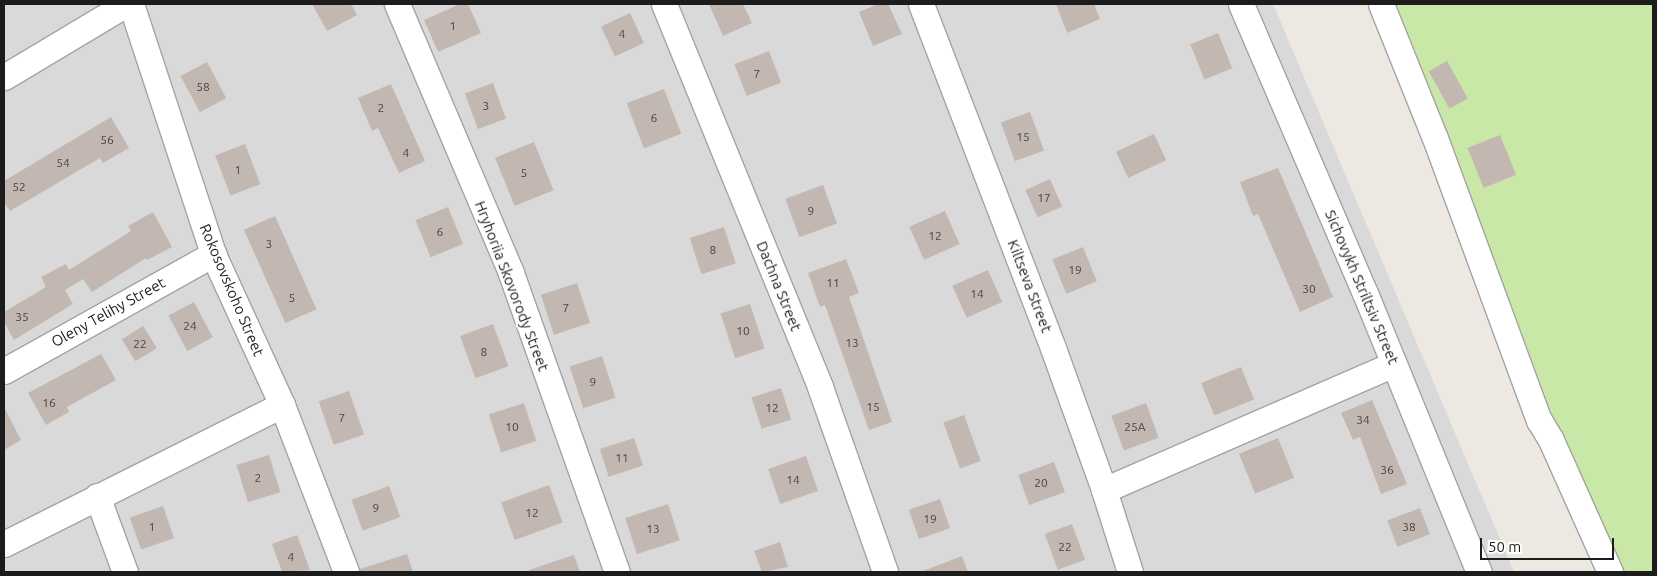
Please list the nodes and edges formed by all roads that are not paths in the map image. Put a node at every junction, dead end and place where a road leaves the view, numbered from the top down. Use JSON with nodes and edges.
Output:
{"nodes":[{"id":1,"x":126,"y":4,"type":"edge"},
{"id":2,"x":131,"y":4,"type":"edge"},
{"id":3,"x":397,"y":4,"type":"edge"},
{"id":4,"x":664,"y":4,"type":"edge"},
{"id":5,"x":921,"y":4,"type":"edge"},
{"id":6,"x":1241,"y":4,"type":"edge"},
{"id":7,"x":1381,"y":4,"type":"edge"},
{"id":8,"x":4,"y":77,"type":"edge"},
{"id":9,"x":213,"y":254,"type":"junction"},
{"id":10,"x":1394,"y":364,"type":"junction"},
{"id":11,"x":4,"y":371,"type":"edge"},
{"id":12,"x":282,"y":405,"type":"junction"},
{"id":13,"x":1104,"y":490,"type":"junction"},
{"id":14,"x":97,"y":496,"type":"junction"},
{"id":15,"x":4,"y":544,"type":"edge"},
{"id":16,"x":125,"y":572,"type":"edge"},
{"id":17,"x":346,"y":572,"type":"edge"},
{"id":18,"x":617,"y":572,"type":"edge"},
{"id":19,"x":885,"y":572,"type":"edge"},
{"id":20,"x":1130,"y":572,"type":"edge"},
{"id":21,"x":1479,"y":572,"type":"edge"},
{"id":22,"x":1610,"y":572,"type":"edge"}],
"edges":[{"from":1,"to":8,"type":"street"},
{"from":2,"to":9,"type":"street","name":"Rokosovskoho Street"},
{"from":3,"to":18,"type":"street","name":"Hryhoriia Skovorody Street"},
{"from":4,"to":19,"type":"street","name":"Dachna Street"},
{"from":5,"to":13,"type":"street","name":"Kiltseva Street"},
{"from":6,"to":10,"type":"street","name":"Sichovykh Striltsiv Street"},
{"from":7,"to":22,"type":"street"},
{"from":9,"to":11,"type":"street","name":"Oleny Telihy Street"},
{"from":9,"to":12,"type":"street","name":"Rokosovskoho Street"},
{"from":10,"to":13,"type":"street"},
{"from":10,"to":21,"type":"street","name":"Sichovykh Striltsiv Street"},
{"from":12,"to":14,"type":"street"},
{"from":12,"to":17,"type":"street","name":"Rokosovskoho Street"},
{"from":13,"to":20,"type":"street","name":"Kiltseva Street"},
{"from":14,"to":15,"type":"street"},
{"from":14,"to":16,"type":"street"}]}
